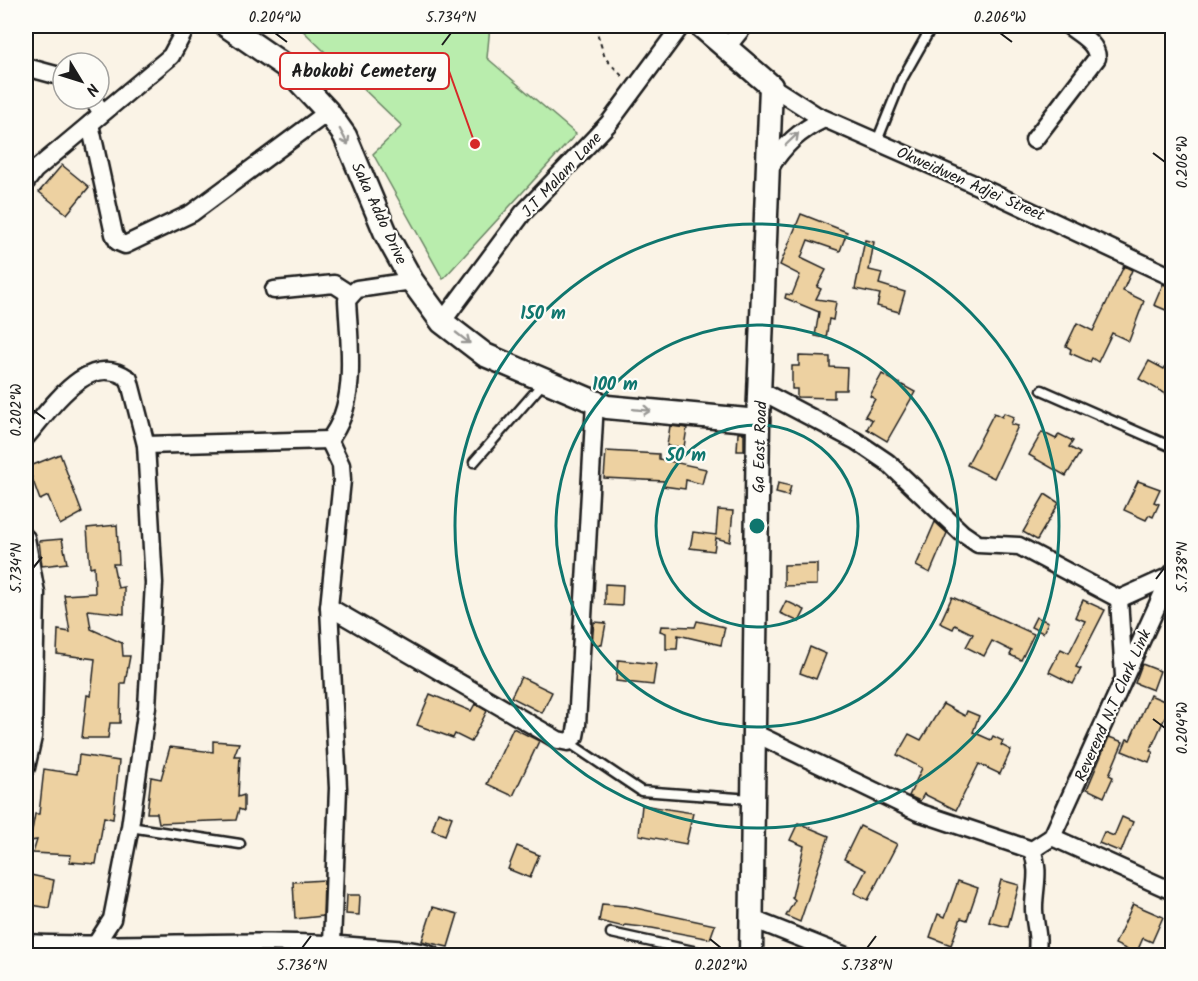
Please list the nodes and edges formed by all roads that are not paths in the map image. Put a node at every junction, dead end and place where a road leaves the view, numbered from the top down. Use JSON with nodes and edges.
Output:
{"nodes":[{"id":1,"x":187,"y":26,"type":"edge"},
{"id":2,"x":227,"y":26,"type":"edge"},
{"id":3,"x":681,"y":26,"type":"edge"},
{"id":4,"x":701,"y":26,"type":"edge"},
{"id":5,"x":744,"y":26,"type":"edge"},
{"id":6,"x":932,"y":26,"type":"edge"},
{"id":7,"x":1069,"y":26,"type":"edge"},
{"id":8,"x":727,"y":47,"type":"junction"},
{"id":9,"x":26,"y":67,"type":"edge"},
{"id":10,"x":51,"y":74,"type":"edge"},
{"id":11,"x":770,"y":85,"type":"junction"},
{"id":12,"x":99,"y":111,"type":"edge"},
{"id":13,"x":328,"y":112,"type":"junction"},
{"id":14,"x":824,"y":119,"type":"junction"},
{"id":15,"x":94,"y":120,"type":"junction"},
{"id":16,"x":877,"y":141,"type":"junction"},
{"id":17,"x":1034,"y":141,"type":"dead end"},
{"id":18,"x":769,"y":169,"type":"junction"},
{"id":19,"x":29,"y":172,"type":"edge"},
{"id":20,"x":1173,"y":277,"type":"edge"},
{"id":21,"x":412,"y":281,"type":"junction"},
{"id":22,"x":273,"y":290,"type":"dead end"},
{"id":23,"x":351,"y":294,"type":"junction"},
{"id":24,"x":442,"y":322,"type":"junction"},
{"id":25,"x":544,"y":381,"type":"junction"},
{"id":26,"x":1042,"y":390,"type":"dead end"},
{"id":27,"x":760,"y":391,"type":"junction"},
{"id":28,"x":595,"y":402,"type":"junction"},
{"id":29,"x":758,"y":421,"type":"junction"},
{"id":30,"x":26,"y":436,"type":"edge"},
{"id":31,"x":329,"y":440,"type":"junction"},
{"id":32,"x":146,"y":445,"type":"junction"},
{"id":33,"x":1173,"y":447,"type":"edge"},
{"id":34,"x":474,"y":462,"type":"dead end"},
{"id":35,"x":26,"y":538,"type":"edge"},
{"id":36,"x":1172,"y":574,"type":"edge"},
{"id":37,"x":1119,"y":599,"type":"junction"},
{"id":38,"x":329,"y":607,"type":"junction"},
{"id":39,"x":1124,"y":680,"type":"junction"},
{"id":40,"x":754,"y":733,"type":"junction"},
{"id":41,"x":568,"y":742,"type":"junction"},
{"id":42,"x":26,"y":768,"type":"edge"},
{"id":43,"x":752,"y":799,"type":"junction"},
{"id":44,"x":130,"y":827,"type":"junction"},
{"id":45,"x":1052,"y":837,"type":"junction"},
{"id":46,"x":240,"y":844,"type":"dead end"},
{"id":47,"x":1032,"y":850,"type":"junction"},
{"id":48,"x":1173,"y":891,"type":"edge"},
{"id":49,"x":750,"y":918,"type":"junction"},
{"id":50,"x":611,"y":933,"type":"dead end"},
{"id":51,"x":26,"y":943,"type":"edge"},
{"id":52,"x":94,"y":947,"type":"junction"},
{"id":53,"x":339,"y":948,"type":"edge"},
{"id":54,"x":433,"y":956,"type":"edge"},
{"id":55,"x":716,"y":956,"type":"edge"},
{"id":56,"x":751,"y":956,"type":"edge"},
{"id":57,"x":846,"y":956,"type":"edge"},
{"id":58,"x":1036,"y":956,"type":"edge"}],
"edges":[{"from":1,"to":15,"type":"street"},
{"from":2,"to":13,"type":"street","name":"Saka Addo Drive"},
{"from":3,"to":24,"type":"street","name":"J.T Malam Lane"},
{"from":4,"to":8,"type":"street"},
{"from":5,"to":8,"type":"street"},
{"from":6,"to":16,"type":"lane"},
{"from":7,"to":17,"type":"street"},
{"from":8,"to":11,"type":"street"},
{"from":9,"to":10,"type":"street"},
{"from":11,"to":14,"type":"street","name":"Okweidwen Adjei Street"},
{"from":11,"to":18,"type":"street","name":"Ga East Road"},
{"from":12,"to":15,"type":"street"},
{"from":13,"to":15,"type":"street"},
{"from":13,"to":21,"type":"street","name":"Saka Addo Drive","one_way":true},
{"from":14,"to":16,"type":"street","name":"Okweidwen Adjei Street"},
{"from":18,"to":14,"type":"street","one_way":true},
{"from":15,"to":19,"type":"street"},
{"from":16,"to":20,"type":"street","name":"Okweidwen Adjei Street"},
{"from":18,"to":27,"type":"street","name":"Ga East Road"},
{"from":21,"to":23,"type":"street"},
{"from":21,"to":24,"type":"street","name":"Saka Addo Drive"},
{"from":22,"to":23,"type":"street"},
{"from":23,"to":31,"type":"street"},
{"from":24,"to":25,"type":"street","name":"Saka Addo Drive","one_way":true},
{"from":25,"to":28,"type":"street","name":"Saka Addo Drive"},
{"from":25,"to":34,"type":"lane"},
{"from":26,"to":33,"type":"lane"},
{"from":27,"to":29,"type":"street","name":"Ga East Road"},
{"from":27,"to":37,"type":"street"},
{"from":28,"to":29,"type":"street","name":"Saka Addo Drive","one_way":true},
{"from":28,"to":41,"type":"street"},
{"from":29,"to":40,"type":"street","name":"Ga East Road"},
{"from":30,"to":32,"type":"street"},
{"from":31,"to":32,"type":"street"},
{"from":31,"to":38,"type":"street"},
{"from":32,"to":44,"type":"street"},
{"from":35,"to":42,"type":"street"},
{"from":36,"to":37,"type":"street"},
{"from":36,"to":39,"type":"street","name":"Reverend N.T Clark Link"},
{"from":37,"to":39,"type":"street"},
{"from":38,"to":41,"type":"street"},
{"from":38,"to":53,"type":"street"},
{"from":39,"to":45,"type":"street","name":"Reverend N.T Clark Link"},
{"from":40,"to":43,"type":"street","name":"Ga East Road"},
{"from":40,"to":47,"type":"street"},
{"from":41,"to":43,"type":"lane"},
{"from":43,"to":49,"type":"street","name":"Ga East Road"},
{"from":44,"to":46,"type":"lane"},
{"from":44,"to":52,"type":"street"},
{"from":45,"to":47,"type":"street"},
{"from":45,"to":48,"type":"street"},
{"from":47,"to":58,"type":"street"},
{"from":49,"to":56,"type":"street","name":"Ga East Road"},
{"from":49,"to":57,"type":"street"},
{"from":50,"to":55,"type":"lane"},
{"from":51,"to":52,"type":"street"},
{"from":52,"to":53,"type":"street"},
{"from":53,"to":54,"type":"street"}]}
